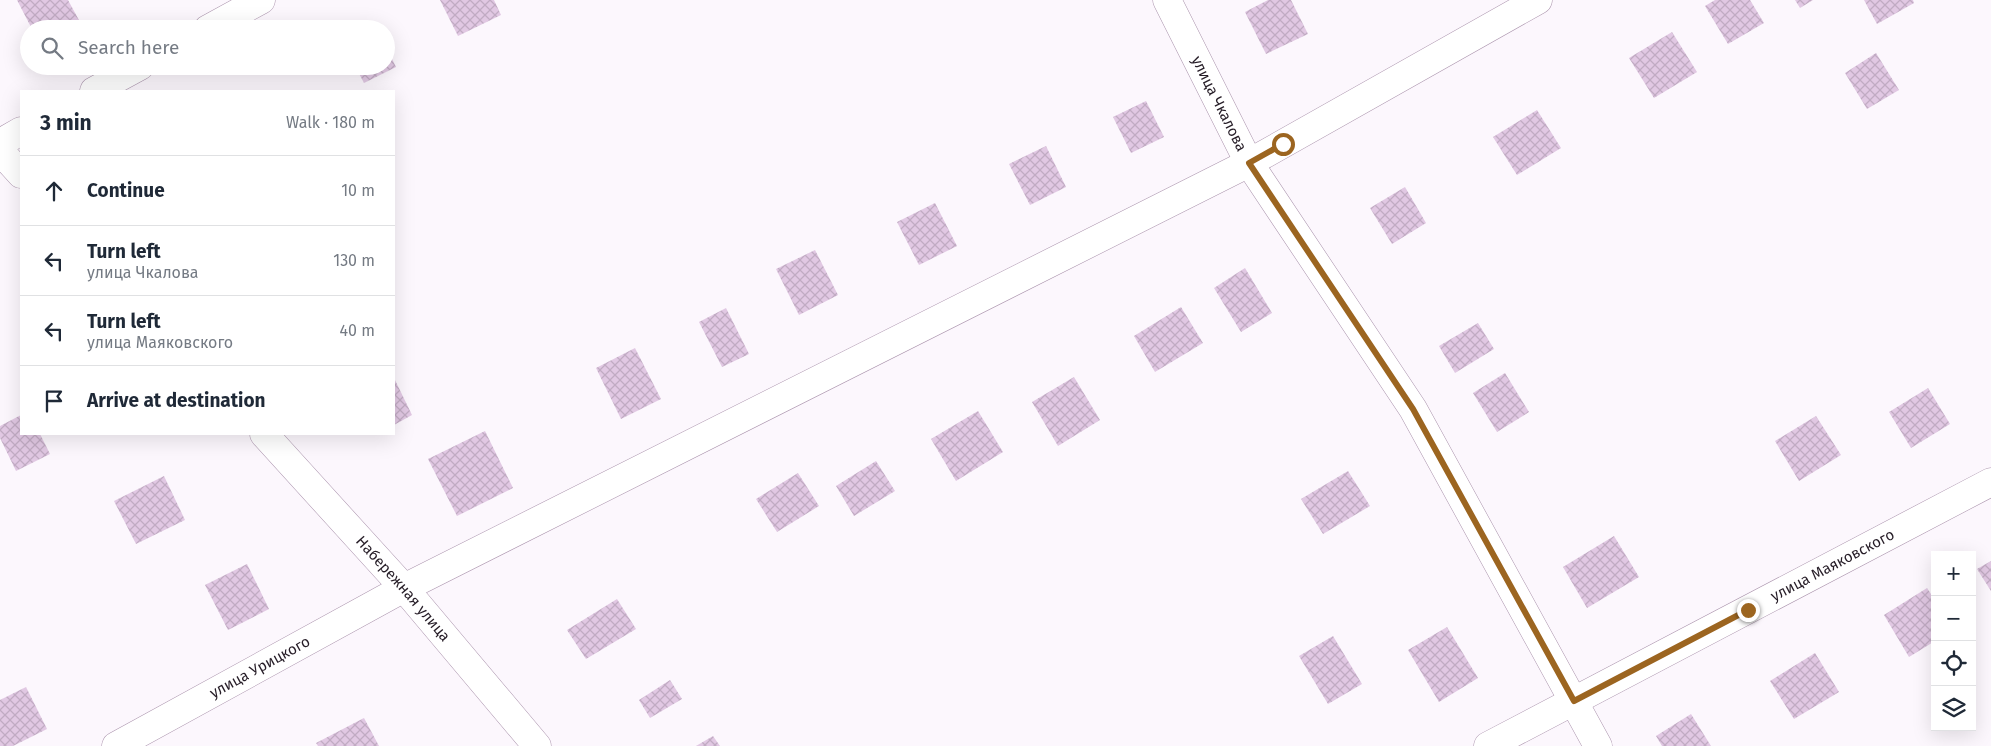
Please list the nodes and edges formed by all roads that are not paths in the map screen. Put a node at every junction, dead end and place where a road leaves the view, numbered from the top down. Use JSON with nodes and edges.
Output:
{"nodes":[{"id":1,"x":261,"y":0,"type":"edge"},
{"id":2,"x":1167,"y":0,"type":"edge"},
{"id":3,"x":1538,"y":0,"type":"edge"},
{"id":4,"x":224,"y":20,"type":"edge"},
{"id":5,"x":123,"y":75,"type":"edge"},
{"id":6,"x":96,"y":90,"type":"edge"},
{"id":7,"x":20,"y":132,"type":"edge"},
{"id":8,"x":0,"y":143,"type":"edge"},
{"id":9,"x":0,"y":151,"type":"edge"},
{"id":10,"x":1249,"y":163,"type":"junction"},
{"id":11,"x":20,"y":173,"type":"edge"},
{"id":12,"x":265,"y":435,"type":"edge"},
{"id":13,"x":1991,"y":482,"type":"edge"},
{"id":14,"x":404,"y":588,"type":"junction"},
{"id":15,"x":1574,"y":701,"type":"junction"},
{"id":16,"x":116,"y":746,"type":"edge"},
{"id":17,"x":537,"y":746,"type":"edge"},
{"id":18,"x":1488,"y":746,"type":"edge"},
{"id":19,"x":1598,"y":746,"type":"edge"}],
"edges":[{"from":1,"to":4,"type":"street"},
{"from":2,"to":10,"type":"street","name":"улица Чкалова"},
{"from":3,"to":10,"type":"street","name":"улица Урицкого"},
{"from":5,"to":6,"type":"street"},
{"from":7,"to":8,"type":"street"},
{"from":9,"to":11,"type":"street"},
{"from":10,"to":14,"type":"street","name":"улица Урицкого"},
{"from":10,"to":15,"type":"street","name":"улица Чкалова"},
{"from":12,"to":14,"type":"street","name":"Набережная улица"},
{"from":13,"to":15,"type":"street","name":"улица Маяковского"},
{"from":14,"to":16,"type":"street","name":"улица Урицкого"},
{"from":14,"to":17,"type":"street","name":"Набережная улица"},
{"from":15,"to":18,"type":"street","name":"улица Маяковского"},
{"from":15,"to":19,"type":"street","name":"улица Чкалова"}]}
